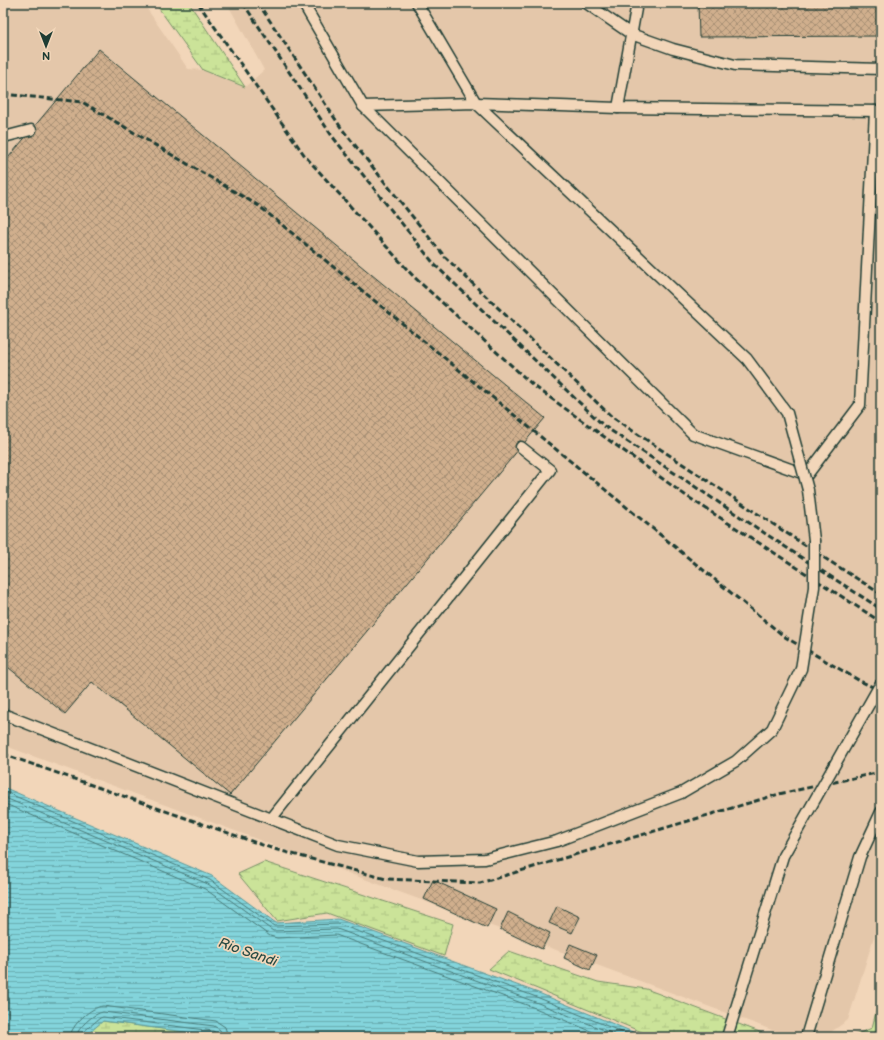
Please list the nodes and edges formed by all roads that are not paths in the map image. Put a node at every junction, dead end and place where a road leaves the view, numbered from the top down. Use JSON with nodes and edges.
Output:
{"nodes":[{"id":1,"x":303,"y":3,"type":"edge"},
{"id":2,"x":417,"y":3,"type":"edge"},
{"id":3,"x":586,"y":3,"type":"edge"},
{"id":4,"x":637,"y":3,"type":"edge"},
{"id":5,"x":631,"y":34,"type":"junction"},
{"id":6,"x":881,"y":69,"type":"edge"},
{"id":7,"x":476,"y":103,"type":"junction"},
{"id":8,"x":363,"y":106,"type":"junction"},
{"id":9,"x":618,"y":108,"type":"junction"},
{"id":10,"x":878,"y":111,"type":"edge"},
{"id":11,"x":31,"y":130,"type":"dead end"},
{"id":12,"x":3,"y":139,"type":"edge"},
{"id":13,"x":521,"y":447,"type":"dead end"},
{"id":14,"x":881,"y":683,"type":"edge"},
{"id":15,"x":3,"y":714,"type":"edge"},
{"id":16,"x":881,"y":812,"type":"edge"},
{"id":17,"x":271,"y":819,"type":"junction"},
{"id":18,"x":727,"y":1037,"type":"edge"},
{"id":19,"x":806,"y":1037,"type":"edge"}],
"edges":[{"from":1,"to":8,"type":"lane"},
{"from":2,"to":7,"type":"lane"},
{"from":3,"to":5,"type":"lane"},
{"from":4,"to":5,"type":"lane"},
{"from":5,"to":6,"type":"lane"},
{"from":5,"to":9,"type":"lane"},
{"from":7,"to":8,"type":"lane"},
{"from":7,"to":9,"type":"lane"},
{"from":7,"to":17,"type":"lane","bridge":true},
{"from":8,"to":10,"type":"lane"},
{"from":9,"to":10,"type":"lane"},
{"from":11,"to":12,"type":"lane"},
{"from":13,"to":17,"type":"lane"},
{"from":14,"to":18,"type":"lane","bridge":true},
{"from":15,"to":17,"type":"lane"},
{"from":16,"to":19,"type":"lane"}]}
